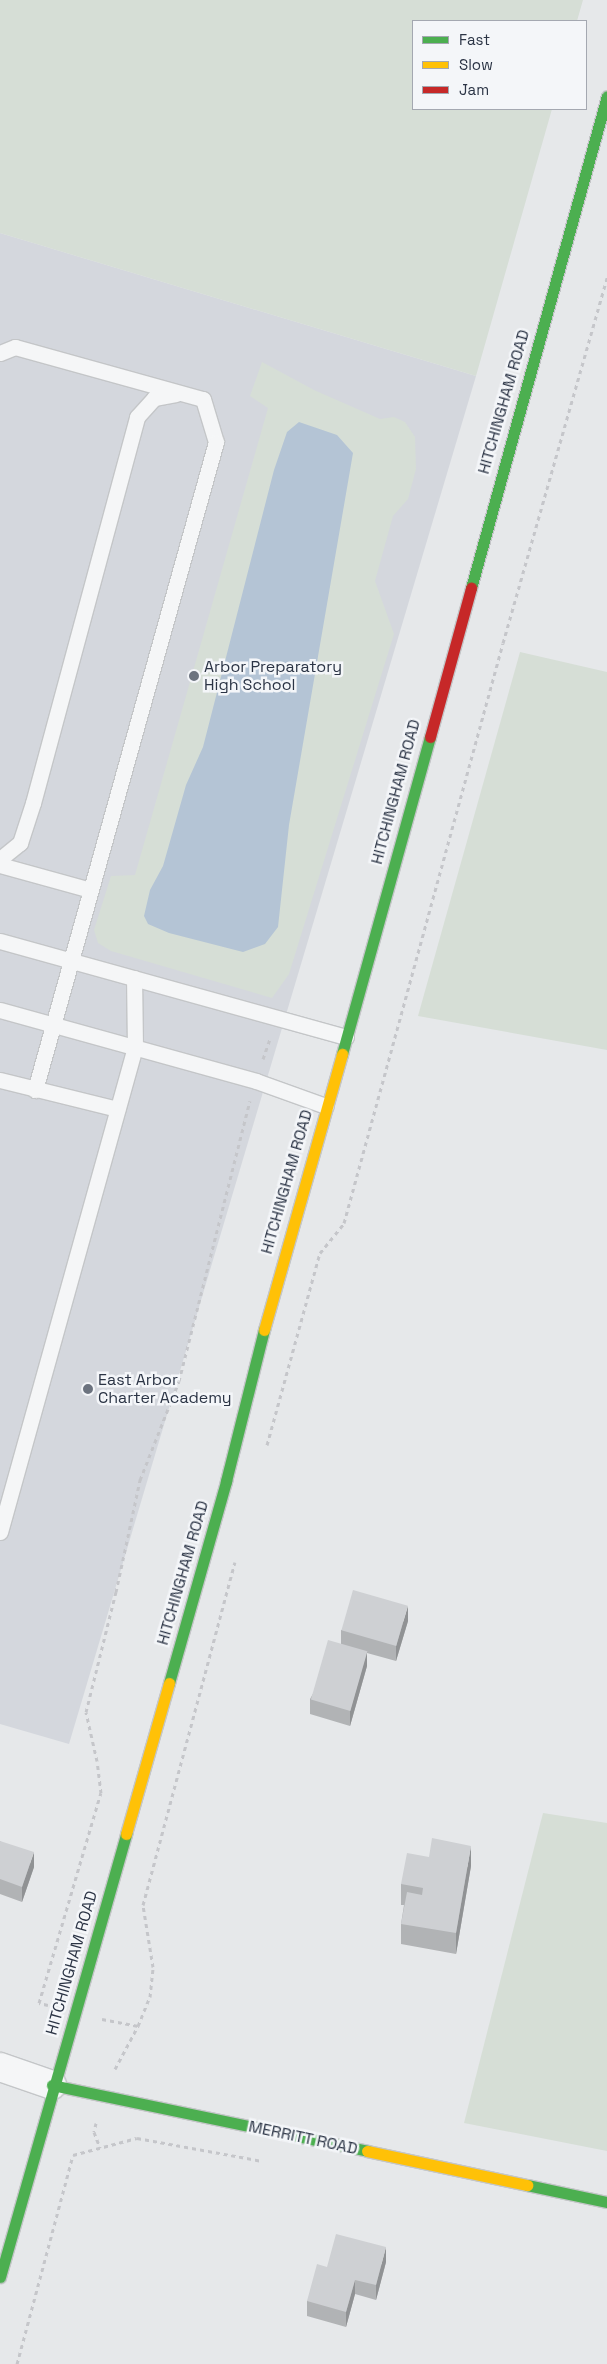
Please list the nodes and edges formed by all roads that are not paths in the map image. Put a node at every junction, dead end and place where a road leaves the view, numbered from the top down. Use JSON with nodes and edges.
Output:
{"nodes":[{"id":1,"x":607,"y":96,"type":"edge"},
{"id":2,"x":0,"y":353,"type":"edge"},
{"id":3,"x":182,"y":393,"type":"junction"},
{"id":4,"x":0,"y":859,"type":"edge"},
{"id":5,"x":0,"y":865,"type":"edge"},
{"id":6,"x":91,"y":890,"type":"junction"},
{"id":7,"x":0,"y":941,"type":"edge"},
{"id":8,"x":71,"y":961,"type":"junction"},
{"id":9,"x":134,"y":978,"type":"junction"},
{"id":10,"x":0,"y":1010,"type":"edge"},
{"id":11,"x":53,"y":1024,"type":"junction"},
{"id":12,"x":346,"y":1037,"type":"junction"},
{"id":13,"x":135,"y":1047,"type":"junction"},
{"id":14,"x":0,"y":1080,"type":"edge"},
{"id":15,"x":35,"y":1090,"type":"junction"},
{"id":16,"x":326,"y":1106,"type":"junction"},
{"id":17,"x":117,"y":1109,"type":"junction"},
{"id":18,"x":0,"y":1532,"type":"edge"},
{"id":19,"x":0,"y":2067,"type":"edge"},
{"id":20,"x":52,"y":2085,"type":"junction"},
{"id":21,"x":607,"y":2202,"type":"edge"},
{"id":22,"x":0,"y":2277,"type":"edge"}],
"edges":[{"from":1,"to":12,"type":"street","name":"HITCHINGHAM ROAD"},
{"from":2,"to":3,"type":"lane"},
{"from":3,"to":4,"type":"lane"},
{"from":3,"to":6,"type":"lane"},
{"from":5,"to":6,"type":"lane"},
{"from":6,"to":8,"type":"lane"},
{"from":7,"to":8,"type":"lane"},
{"from":8,"to":9,"type":"lane"},
{"from":8,"to":11,"type":"lane"},
{"from":9,"to":12,"type":"lane"},
{"from":9,"to":13,"type":"lane"},
{"from":10,"to":11,"type":"lane"},
{"from":11,"to":13,"type":"lane"},
{"from":11,"to":15,"type":"lane"},
{"from":12,"to":16,"type":"street","name":"HITCHINGHAM ROAD"},
{"from":13,"to":16,"type":"lane"},
{"from":13,"to":17,"type":"lane"},
{"from":14,"to":15,"type":"lane"},
{"from":15,"to":17,"type":"lane"},
{"from":16,"to":20,"type":"street","name":"HITCHINGHAM ROAD"},
{"from":17,"to":18,"type":"lane"},
{"from":19,"to":20,"type":"street","name":"MERRITT ROAD"},
{"from":20,"to":21,"type":"street","name":"MERRITT ROAD"},
{"from":20,"to":22,"type":"street","name":"HITCHINGHAM ROAD"}]}
